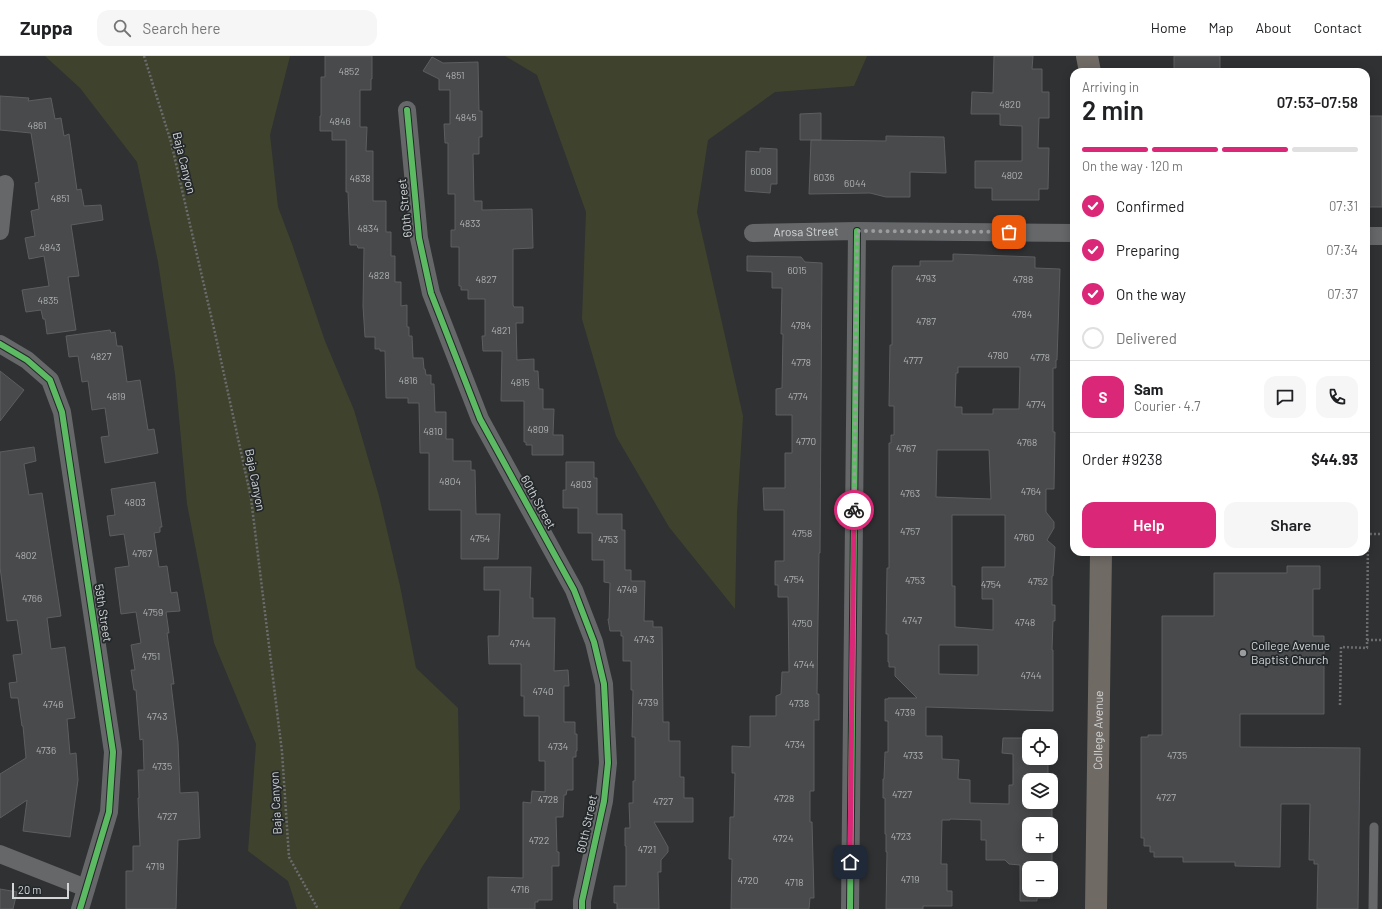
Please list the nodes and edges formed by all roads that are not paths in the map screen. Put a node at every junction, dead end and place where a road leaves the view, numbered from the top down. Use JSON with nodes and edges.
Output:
{"nodes":[{"id":1,"x":1087,"y":56,"type":"edge"},
{"id":2,"x":1089,"y":68,"type":"edge"},
{"id":3,"x":407,"y":110,"type":"dead end"},
{"id":4,"x":5,"y":184,"type":"dead end"},
{"id":5,"x":0,"y":231,"type":"edge"},
{"id":6,"x":857,"y":231,"type":"junction"},
{"id":7,"x":753,"y":233,"type":"dead end"},
{"id":8,"x":1070,"y":233,"type":"edge"},
{"id":9,"x":1370,"y":236,"type":"edge"},
{"id":10,"x":1382,"y":236,"type":"edge"},
{"id":11,"x":0,"y":344,"type":"edge"},
{"id":12,"x":1101,"y":556,"type":"edge"},
{"id":13,"x":1374,"y":826,"type":"dead end"},
{"id":14,"x":0,"y":854,"type":"edge"},
{"id":15,"x":86,"y":888,"type":"junction"},
{"id":16,"x":80,"y":909,"type":"edge"},
{"id":17,"x":582,"y":909,"type":"edge"},
{"id":18,"x":850,"y":909,"type":"edge"},
{"id":19,"x":1096,"y":909,"type":"edge"},
{"id":20,"x":1373,"y":909,"type":"edge"}],
"edges":[{"from":1,"to":2,"type":"main road"},
{"from":3,"to":17,"type":"street","name":"60th Street"},
{"from":4,"to":5,"type":"street"},
{"from":6,"to":7,"type":"street","name":"Arosa Street"},
{"from":6,"to":8,"type":"street","name":"Arosa Street"},
{"from":6,"to":18,"type":"street"},
{"from":9,"to":10,"type":"street"},
{"from":11,"to":15,"type":"street","name":"59th Street"},
{"from":12,"to":19,"type":"main road","name":"College Avenue"},
{"from":13,"to":20,"type":"lane"},
{"from":14,"to":15,"type":"street"},
{"from":15,"to":16,"type":"street","name":"59th Street"}]}
